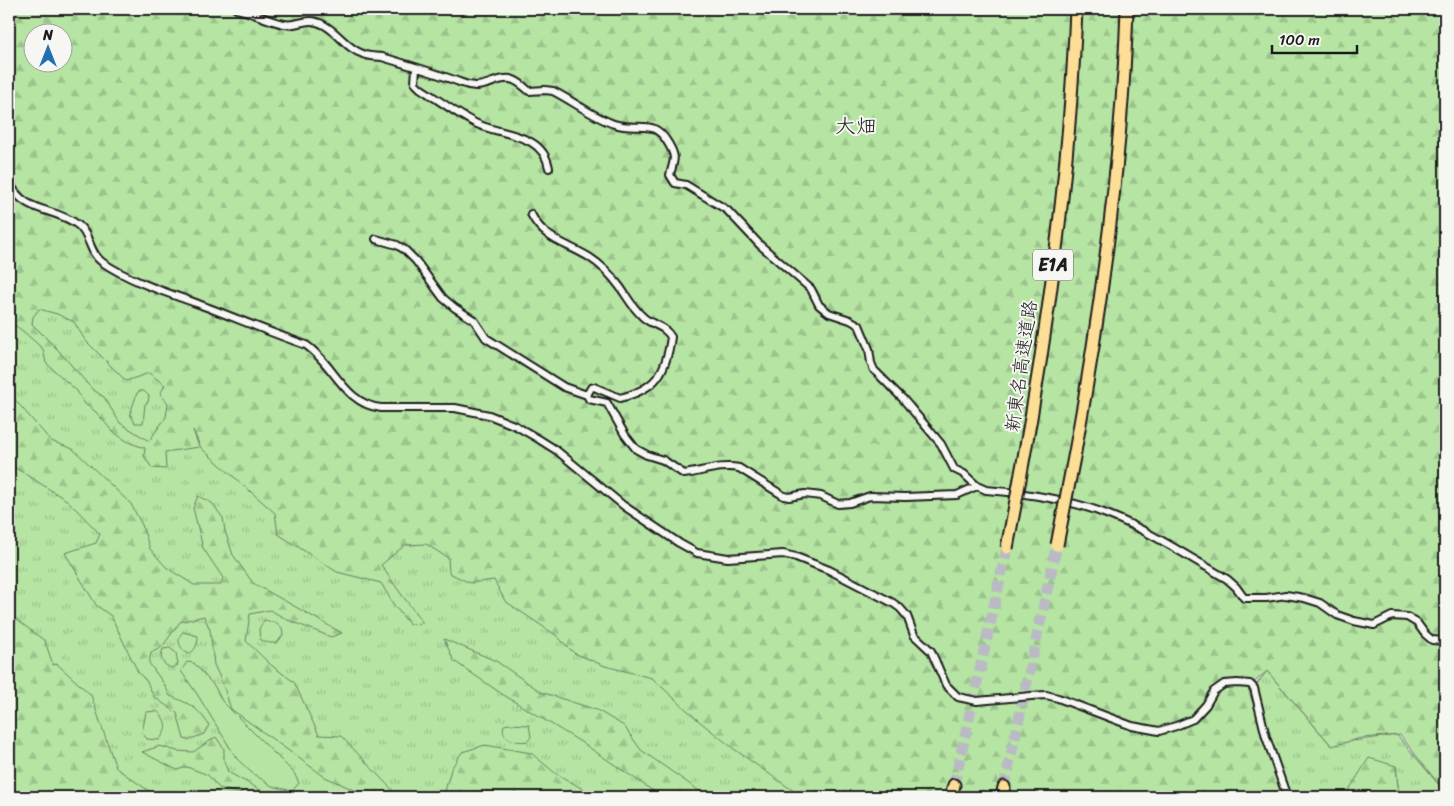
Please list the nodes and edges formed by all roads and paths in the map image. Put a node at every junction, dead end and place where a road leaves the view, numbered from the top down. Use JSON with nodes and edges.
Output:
{"nodes":[{"id":1,"x":236,"y":9,"type":"edge"},
{"id":2,"x":1076,"y":9,"type":"edge"},
{"id":3,"x":1127,"y":9,"type":"edge"},
{"id":4,"x":416,"y":68,"type":"junction"},
{"id":5,"x":549,"y":168,"type":"dead end"},
{"id":6,"x":9,"y":182,"type":"edge"},
{"id":7,"x":531,"y":214,"type":"dead end"},
{"id":8,"x":376,"y":239,"type":"dead end"},
{"id":9,"x":587,"y":395,"type":"junction"},
{"id":10,"x":977,"y":486,"type":"junction"},
{"id":11,"x":1057,"y":545,"type":"tunnel mouth"},
{"id":12,"x":1008,"y":548,"type":"tunnel mouth"},
{"id":13,"x":1445,"y":641,"type":"edge"},
{"id":14,"x":954,"y":785,"type":"tunnel mouth"},
{"id":15,"x":950,"y":797,"type":"edge"},
{"id":16,"x":1286,"y":797,"type":"edge"}],
"edges":[{"from":1,"to":4,"type":"street"},
{"from":2,"to":12,"type":"highway","name":"新東名高速道路","number":"E1A","bridge":true},
{"from":3,"to":11,"type":"highway","bridge":true},
{"from":4,"to":5,"type":"street"},
{"from":4,"to":10,"type":"street"},
{"from":6,"to":16,"type":"street"},
{"from":7,"to":9,"type":"street"},
{"from":8,"to":9,"type":"street"},
{"from":9,"to":10,"type":"street"},
{"from":10,"to":13,"type":"street"},
{"from":14,"to":15,"type":"highway"}]}
